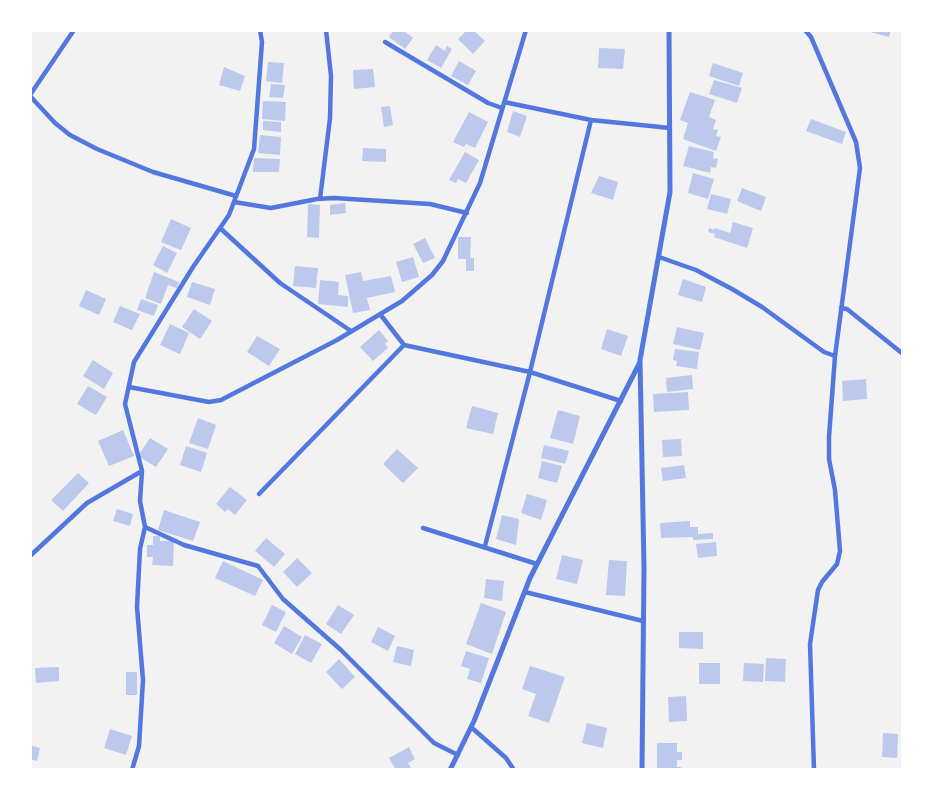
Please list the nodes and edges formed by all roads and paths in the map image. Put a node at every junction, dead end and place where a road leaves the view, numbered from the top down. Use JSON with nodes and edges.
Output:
{"nodes":[{"id":1,"x":74,"y":30,"type":"edge"},
{"id":2,"x":260,"y":30,"type":"edge"},
{"id":3,"x":326,"y":30,"type":"edge"},
{"id":4,"x":526,"y":30,"type":"edge"},
{"id":5,"x":669,"y":30,"type":"edge"},
{"id":6,"x":805,"y":30,"type":"edge"},
{"id":7,"x":385,"y":42,"type":"dead end"},
{"id":8,"x":30,"y":96,"type":"edge"},
{"id":9,"x":504,"y":102,"type":"junction"},
{"id":10,"x":502,"y":108,"type":"junction"},
{"id":11,"x":591,"y":120,"type":"junction"},
{"id":12,"x":670,"y":128,"type":"junction"},
{"id":13,"x":236,"y":196,"type":"junction"},
{"id":14,"x":320,"y":199,"type":"junction"},
{"id":15,"x":234,"y":202,"type":"junction"},
{"id":16,"x":466,"y":213,"type":"junction"},
{"id":17,"x":220,"y":228,"type":"junction"},
{"id":18,"x":659,"y":257,"type":"junction"},
{"id":19,"x":841,"y":308,"type":"junction"},
{"id":20,"x":380,"y":314,"type":"junction"},
{"id":21,"x":351,"y":331,"type":"junction"},
{"id":22,"x":404,"y":345,"type":"junction"},
{"id":23,"x":903,"y":354,"type":"edge"},
{"id":24,"x":835,"y":356,"type":"junction"},
{"id":25,"x":640,"y":360,"type":"junction"},
{"id":26,"x":530,"y":372,"type":"junction"},
{"id":27,"x":129,"y":387,"type":"junction"},
{"id":28,"x":621,"y":401,"type":"junction"},
{"id":29,"x":142,"y":471,"type":"junction"},
{"id":30,"x":259,"y":494,"type":"dead end"},
{"id":31,"x":145,"y":527,"type":"junction"},
{"id":32,"x":423,"y":528,"type":"dead end"},
{"id":33,"x":485,"y":546,"type":"junction"},
{"id":34,"x":30,"y":556,"type":"edge"},
{"id":35,"x":537,"y":564,"type":"junction"},
{"id":36,"x":525,"y":592,"type":"junction"},
{"id":37,"x":643,"y":621,"type":"junction"},
{"id":38,"x":471,"y":727,"type":"junction"},
{"id":39,"x":458,"y":755,"type":"junction"},
{"id":40,"x":132,"y":770,"type":"edge"},
{"id":41,"x":450,"y":770,"type":"edge"},
{"id":42,"x":514,"y":770,"type":"edge"},
{"id":43,"x":642,"y":770,"type":"edge"},
{"id":44,"x":814,"y":770,"type":"edge"}],
"edges":[{"from":1,"to":8,"type":"street"},
{"from":2,"to":13,"type":"street"},
{"from":3,"to":14,"type":"street"},
{"from":4,"to":9,"type":"street"},
{"from":5,"to":12,"type":"street"},
{"from":6,"to":19,"type":"street"},
{"from":7,"to":10,"type":"street"},
{"from":8,"to":13,"type":"street"},
{"from":9,"to":10,"type":"street"},
{"from":9,"to":11,"type":"street"},
{"from":10,"to":16,"type":"street"},
{"from":11,"to":12,"type":"street"},
{"from":11,"to":26,"type":"street"},
{"from":12,"to":18,"type":"street"},
{"from":13,"to":15,"type":"street"},
{"from":14,"to":15,"type":"street"},
{"from":14,"to":16,"type":"street"},
{"from":15,"to":17,"type":"street"},
{"from":16,"to":20,"type":"street"},
{"from":17,"to":21,"type":"street"},
{"from":17,"to":27,"type":"street"},
{"from":18,"to":24,"type":"street"},
{"from":18,"to":25,"type":"street"},
{"from":19,"to":23,"type":"street"},
{"from":19,"to":24,"type":"street"},
{"from":20,"to":21,"type":"street"},
{"from":20,"to":22,"type":"street"},
{"from":21,"to":27,"type":"street"},
{"from":22,"to":26,"type":"street"},
{"from":22,"to":30,"type":"street"},
{"from":24,"to":44,"type":"street"},
{"from":25,"to":28,"type":"street"},
{"from":25,"to":37,"type":"street"},
{"from":26,"to":28,"type":"street"},
{"from":26,"to":33,"type":"street"},
{"from":27,"to":29,"type":"street"},
{"from":28,"to":35,"type":"street"},
{"from":29,"to":31,"type":"street"},
{"from":29,"to":34,"type":"street"},
{"from":31,"to":39,"type":"street"},
{"from":31,"to":40,"type":"street"},
{"from":32,"to":33,"type":"street"},
{"from":33,"to":35,"type":"street"},
{"from":35,"to":36,"type":"street"},
{"from":36,"to":37,"type":"street"},
{"from":36,"to":38,"type":"street"},
{"from":37,"to":43,"type":"street"},
{"from":38,"to":39,"type":"street"},
{"from":38,"to":42,"type":"street"},
{"from":39,"to":41,"type":"street"}]}
